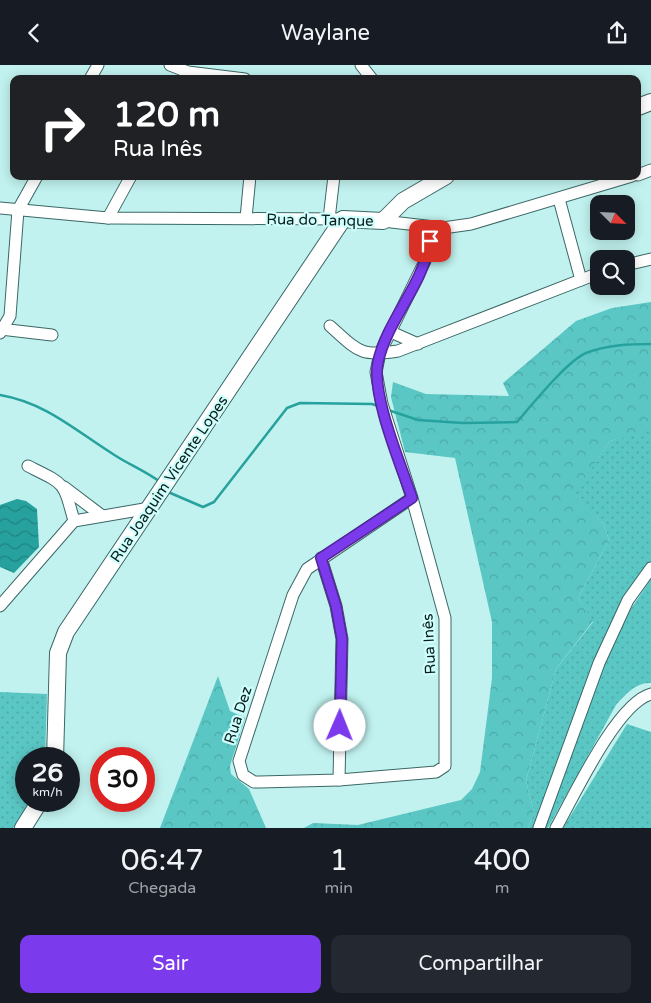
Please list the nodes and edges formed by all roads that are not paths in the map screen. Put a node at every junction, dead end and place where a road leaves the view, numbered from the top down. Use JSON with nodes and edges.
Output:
{"nodes":[{"id":1,"x":170,"y":65,"type":"edge"},
{"id":2,"x":361,"y":65,"type":"edge"},
{"id":3,"x":186,"y":75,"type":"edge"},
{"id":4,"x":369,"y":75,"type":"edge"},
{"id":5,"x":35,"y":180,"type":"edge"},
{"id":6,"x":129,"y":180,"type":"edge"},
{"id":7,"x":250,"y":180,"type":"edge"},
{"id":8,"x":334,"y":180,"type":"edge"},
{"id":9,"x":439,"y":180,"type":"edge"},
{"id":10,"x":619,"y":180,"type":"edge"},
{"id":11,"x":559,"y":199,"type":"junction"},
{"id":12,"x":0,"y":208,"type":"edge"},
{"id":13,"x":18,"y":210,"type":"junction"},
{"id":14,"x":108,"y":218,"type":"junction"},
{"id":15,"x":246,"y":218,"type":"junction"},
{"id":16,"x":336,"y":219,"type":"junction"},
{"id":17,"x":383,"y":221,"type":"junction"},
{"id":18,"x":430,"y":228,"type":"junction"},
{"id":19,"x":651,"y":259,"type":"edge"},
{"id":20,"x":635,"y":263,"type":"edge"},
{"id":21,"x":590,"y":276,"type":"edge"},
{"id":22,"x":581,"y":280,"type":"junction"},
{"id":23,"x":330,"y":326,"type":"dead end"},
{"id":24,"x":1,"y":331,"type":"edge"},
{"id":25,"x":390,"y":332,"type":"junction"},
{"id":26,"x":52,"y":335,"type":"dead end"},
{"id":27,"x":418,"y":344,"type":"junction"},
{"id":28,"x":380,"y":353,"type":"junction"},
{"id":29,"x":28,"y":466,"type":"dead end"},
{"id":30,"x":64,"y":487,"type":"junction"},
{"id":31,"x":412,"y":498,"type":"junction"},
{"id":32,"x":155,"y":502,"type":"junction"},
{"id":33,"x":100,"y":515,"type":"junction"},
{"id":34,"x":74,"y":521,"type":"junction"},
{"id":35,"x":321,"y":558,"type":"junction"},
{"id":36,"x":651,"y":568,"type":"edge"},
{"id":37,"x":0,"y":606,"type":"edge"},
{"id":38,"x":651,"y":693,"type":"edge"},
{"id":39,"x":55,"y":747,"type":"edge"},
{"id":40,"x":446,"y":762,"type":"joint"},
{"id":41,"x":339,"y":780,"type":"junction"},
{"id":42,"x":33,"y":812,"type":"edge"},
{"id":43,"x":23,"y":828,"type":"edge"},
{"id":44,"x":539,"y":828,"type":"edge"},
{"id":45,"x":556,"y":828,"type":"edge"}],
"edges":[{"from":1,"to":3,"type":"street"},
{"from":2,"to":4,"type":"street"},
{"from":5,"to":13,"type":"street"},
{"from":6,"to":14,"type":"street"},
{"from":7,"to":15,"type":"street"},
{"from":8,"to":16,"type":"street","name":"Rua Joaquim Vicente Lopes"},
{"from":9,"to":17,"type":"street"},
{"from":10,"to":11,"type":"street","name":"Rua do Tanque"},
{"from":11,"to":18,"type":"street","name":"Rua do Tanque"},
{"from":11,"to":22,"type":"street"},
{"from":12,"to":13,"type":"street","name":"Rua do Tanque"},
{"from":13,"to":14,"type":"street","name":"Rua do Tanque"},
{"from":13,"to":24,"type":"street"},
{"from":14,"to":15,"type":"street","name":"Rua do Tanque"},
{"from":15,"to":16,"type":"street","name":"Rua do Tanque"},
{"from":16,"to":17,"type":"street","name":"Rua do Tanque"},
{"from":16,"to":32,"type":"street","name":"Rua Joaquim Vicente Lopes"},
{"from":17,"to":18,"type":"street","name":"Rua do Tanque"},
{"from":18,"to":25,"type":"street","name":"Rua Inês"},
{"from":19,"to":20,"type":"street"},
{"from":21,"to":22,"type":"street"},
{"from":22,"to":27,"type":"street"},
{"from":23,"to":28,"type":"street"},
{"from":24,"to":26,"type":"street"},
{"from":25,"to":27,"type":"street"},
{"from":25,"to":28,"type":"street","name":"Rua Inês"},
{"from":27,"to":28,"type":"street"},
{"from":28,"to":31,"type":"street","name":"Rua Inês"},
{"from":29,"to":30,"type":"street"},
{"from":30,"to":33,"type":"street"},
{"from":30,"to":34,"type":"street"},
{"from":31,"to":35,"type":"street"},
{"from":31,"to":40,"type":"street","name":"Rua Inês"},
{"from":32,"to":33,"type":"street"},
{"from":32,"to":39,"type":"street","name":"Rua Joaquim Vicente Lopes"},
{"from":33,"to":34,"type":"street"},
{"from":34,"to":37,"type":"street"},
{"from":35,"to":41,"type":"street"},
{"from":35,"to":41,"type":"street","name":"Rua Dez"},
{"from":36,"to":44,"type":"street"},
{"from":38,"to":45,"type":"street"},
{"from":40,"to":41,"type":"street","name":"Rua Dez"},
{"from":42,"to":43,"type":"street"}]}
